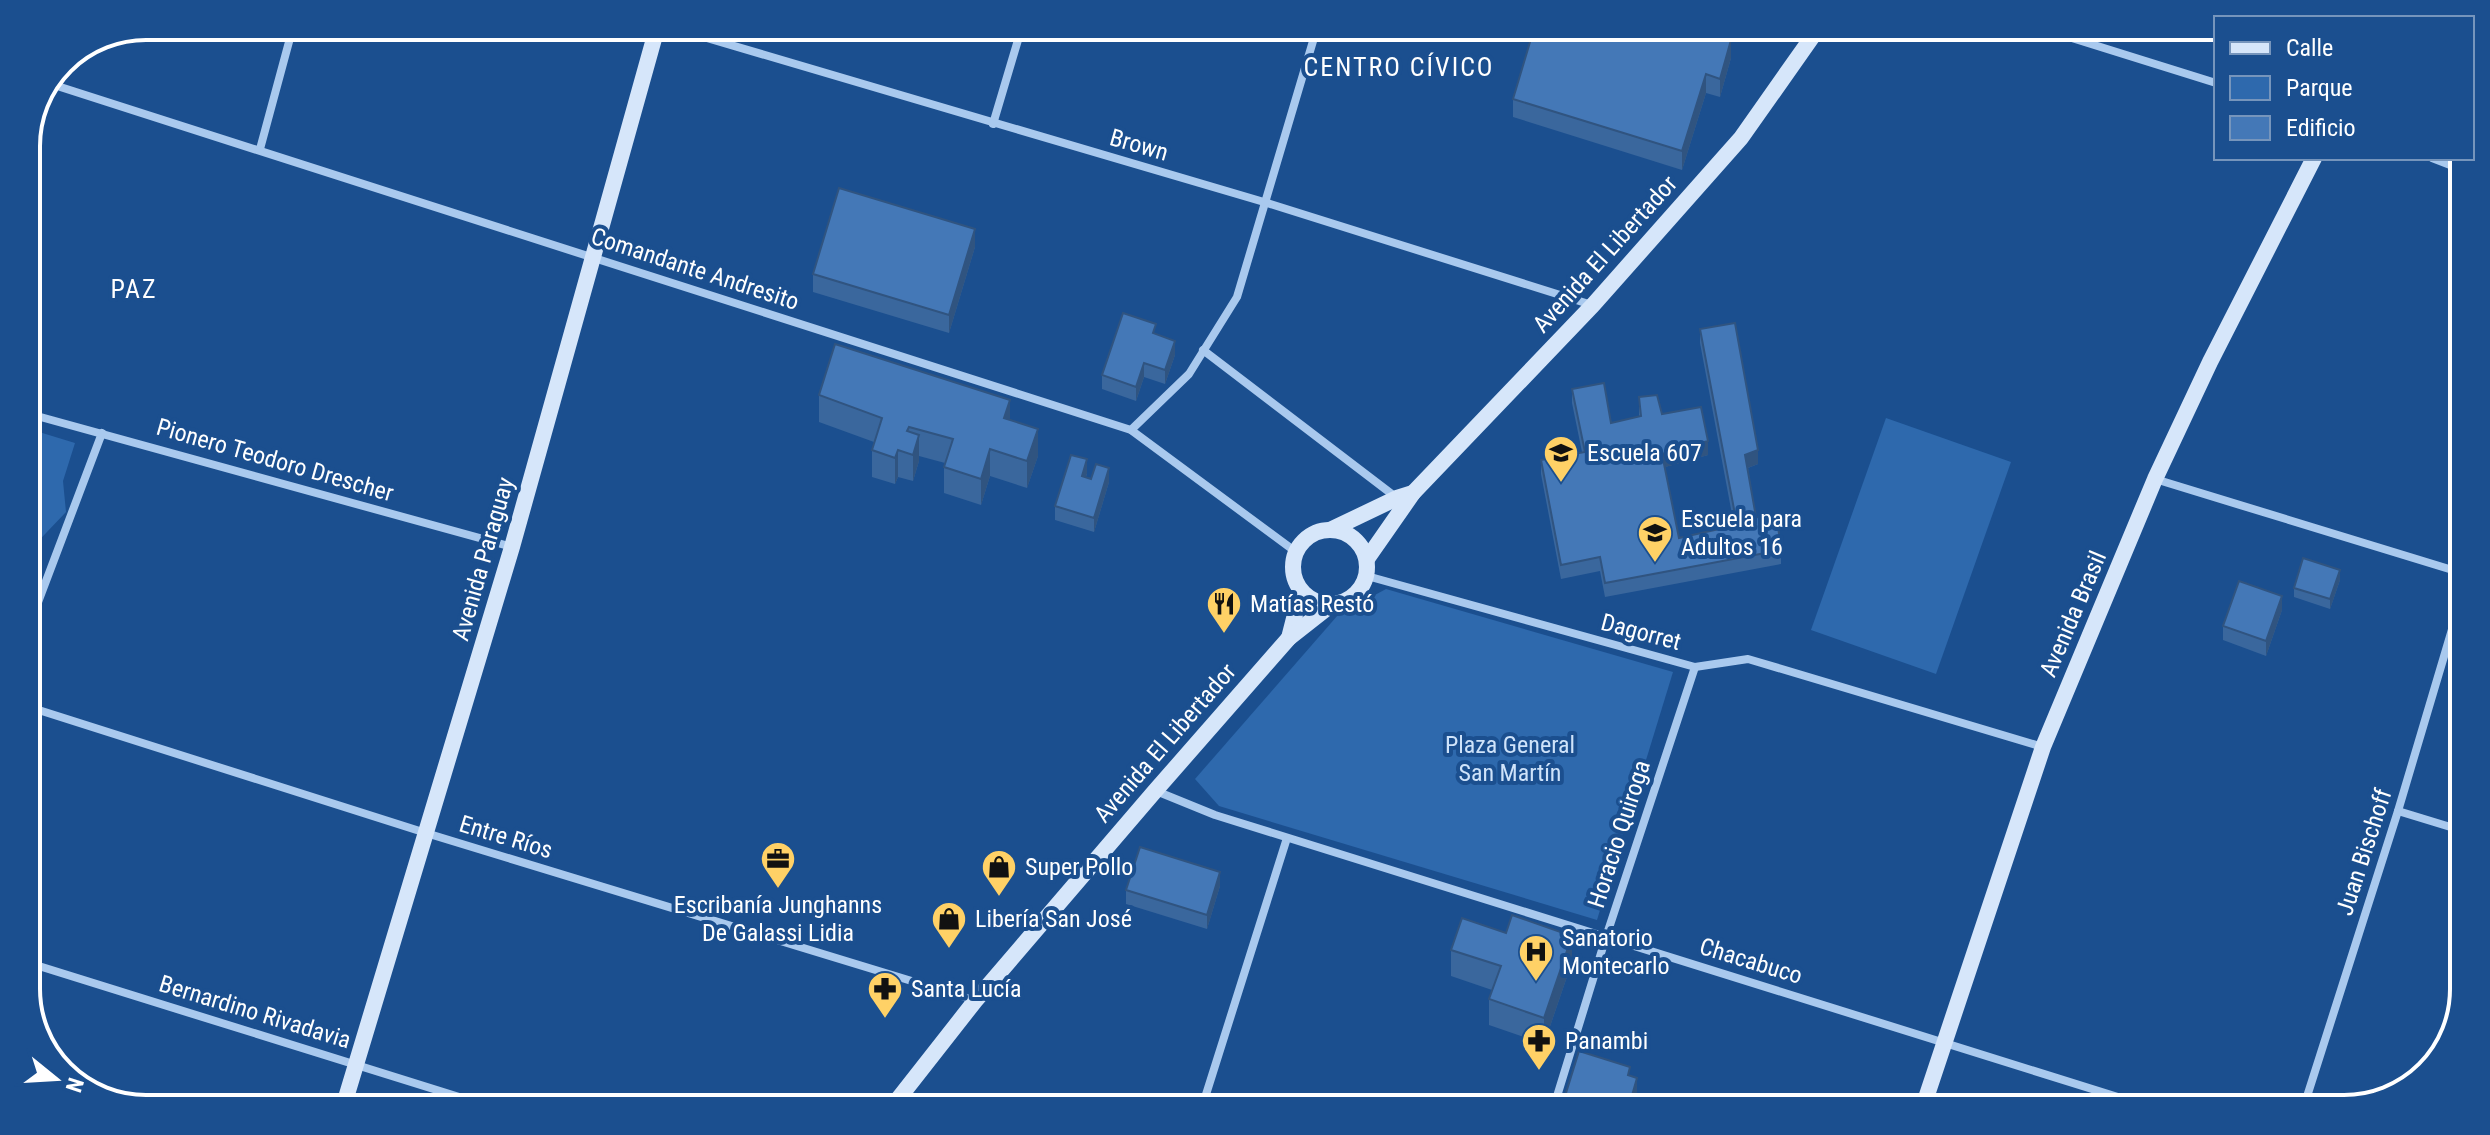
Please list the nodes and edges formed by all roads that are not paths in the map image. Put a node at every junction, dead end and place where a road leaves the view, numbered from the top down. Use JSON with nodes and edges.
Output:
{"nodes":[{"id":1,"x":289,"y":40,"type":"edge"},
{"id":2,"x":654,"y":40,"type":"edge"},
{"id":3,"x":713,"y":40,"type":"edge"},
{"id":4,"x":1018,"y":40,"type":"edge"},
{"id":5,"x":1313,"y":40,"type":"edge"},
{"id":6,"x":1810,"y":40,"type":"edge"},
{"id":7,"x":2095,"y":40,"type":"edge"},
{"id":8,"x":2214,"y":82,"type":"edge"},
{"id":9,"x":59,"y":86,"type":"edge"},
{"id":10,"x":993,"y":124,"type":"junction"},
{"id":11,"x":260,"y":149,"type":"junction"},
{"id":12,"x":2313,"y":160,"type":"edge"},
{"id":13,"x":1264,"y":202,"type":"junction"},
{"id":14,"x":594,"y":257,"type":"junction"},
{"id":15,"x":1593,"y":305,"type":"junction"},
{"id":16,"x":1203,"y":350,"type":"junction"},
{"id":17,"x":40,"y":417,"type":"edge"},
{"id":18,"x":1131,"y":430,"type":"junction"},
{"id":19,"x":102,"y":433,"type":"junction"},
{"id":20,"x":2155,"y":479,"type":"junction"},
{"id":21,"x":1405,"y":496,"type":"junction"},
{"id":22,"x":1330,"y":530,"type":"junction"},
{"id":23,"x":512,"y":547,"type":"junction"},
{"id":24,"x":1296,"y":552,"type":"junction"},
{"id":25,"x":1367,"y":567,"type":"junction"},
{"id":26,"x":2450,"y":569,"type":"edge"},
{"id":27,"x":1301,"y":591,"type":"junction"},
{"id":28,"x":40,"y":597,"type":"edge"},
{"id":29,"x":1331,"y":605,"type":"junction"},
{"id":30,"x":2450,"y":636,"type":"edge"},
{"id":31,"x":1289,"y":638,"type":"junction"},
{"id":32,"x":1695,"y":667,"type":"junction"},
{"id":33,"x":40,"y":710,"type":"edge"},
{"id":34,"x":2043,"y":747,"type":"junction"},
{"id":35,"x":1155,"y":791,"type":"junction"},
{"id":36,"x":2398,"y":811,"type":"junction"},
{"id":37,"x":2450,"y":827,"type":"edge"},
{"id":38,"x":426,"y":833,"type":"junction"},
{"id":39,"x":1287,"y":838,"type":"junction"},
{"id":40,"x":1606,"y":937,"type":"junction"},
{"id":41,"x":40,"y":966,"type":"edge"},
{"id":42,"x":975,"y":1001,"type":"junction"},
{"id":43,"x":1944,"y":1041,"type":"junction"},
{"id":44,"x":356,"y":1065,"type":"junction"},
{"id":45,"x":347,"y":1095,"type":"edge"},
{"id":46,"x":453,"y":1095,"type":"edge"},
{"id":47,"x":902,"y":1095,"type":"edge"},
{"id":48,"x":1206,"y":1095,"type":"edge"},
{"id":49,"x":1557,"y":1095,"type":"edge"},
{"id":50,"x":1927,"y":1095,"type":"edge"},
{"id":51,"x":2112,"y":1095,"type":"edge"},
{"id":52,"x":2307,"y":1095,"type":"edge"}],
"edges":[{"from":1,"to":11,"type":"street"},
{"from":2,"to":14,"type":"main road","name":"Avenida Paraguay"},
{"from":3,"to":10,"type":"street","name":"Brown"},
{"from":4,"to":10,"type":"street"},
{"from":5,"to":13,"type":"street"},
{"from":6,"to":15,"type":"main road","name":"Avenida El Libertador"},
{"from":7,"to":8,"type":"street"},
{"from":9,"to":11,"type":"street","name":"Comandante Andresito"},
{"from":10,"to":13,"type":"street","name":"Brown"},
{"from":11,"to":14,"type":"street","name":"Comandante Andresito"},
{"from":12,"to":20,"type":"main road","name":"Avenida Brasil"},
{"from":13,"to":15,"type":"street","name":"Brown"},
{"from":13,"to":16,"type":"street"},
{"from":14,"to":18,"type":"street","name":"Comandante Andresito"},
{"from":14,"to":23,"type":"main road","name":"Avenida Paraguay"},
{"from":15,"to":21,"type":"main road","name":"Avenida El Libertador"},
{"from":16,"to":18,"type":"street"},
{"from":16,"to":21,"type":"street"},
{"from":17,"to":19,"type":"street","name":"Pionero Teodoro Drescher"},
{"from":18,"to":24,"type":"street","name":"Comandante Andresito"},
{"from":19,"to":23,"type":"street","name":"Pionero Teodoro Drescher"},
{"from":19,"to":28,"type":"street"},
{"from":20,"to":26,"type":"street"},
{"from":20,"to":34,"type":"main road","name":"Avenida Brasil"},
{"from":21,"to":22,"type":"main road","name":"Avenida El Libertador"},
{"from":21,"to":25,"type":"main road","name":"Avenida El Libertador"},
{"from":22,"to":24,"type":"main road"},
{"from":22,"to":25,"type":"main road"},
{"from":23,"to":38,"type":"main road","name":"Avenida Paraguay"},
{"from":24,"to":27,"type":"main road"},
{"from":25,"to":29,"type":"main road"},
{"from":25,"to":32,"type":"street","name":"Dagorret"},
{"from":27,"to":29,"type":"main road"},
{"from":27,"to":31,"type":"main road","name":"Avenida El Libertador"},
{"from":29,"to":31,"type":"main road","name":"Avenida El Libertador"},
{"from":30,"to":36,"type":"street","name":"Juan Bischoff"},
{"from":31,"to":35,"type":"main road","name":"Avenida El Libertador"},
{"from":32,"to":34,"type":"street","name":"Dagorret"},
{"from":32,"to":40,"type":"street","name":"Horacio Quiroga"},
{"from":33,"to":38,"type":"street","name":"Entre Ríos"},
{"from":34,"to":43,"type":"main road","name":"Avenida Brasil"},
{"from":35,"to":39,"type":"street","name":"Chacabuco"},
{"from":35,"to":42,"type":"main road","name":"Avenida El Libertador"},
{"from":36,"to":37,"type":"street"},
{"from":36,"to":52,"type":"street","name":"Juan Bischoff"},
{"from":38,"to":42,"type":"street","name":"Entre Ríos"},
{"from":38,"to":44,"type":"main road","name":"Avenida Paraguay"},
{"from":39,"to":40,"type":"street","name":"Chacabuco"},
{"from":39,"to":48,"type":"street"},
{"from":40,"to":43,"type":"street","name":"Chacabuco"},
{"from":40,"to":49,"type":"street","name":"Horacio Quiroga"},
{"from":41,"to":44,"type":"street","name":"Bernardino Rivadavia"},
{"from":42,"to":47,"type":"main road","name":"Avenida El Libertador"},
{"from":43,"to":50,"type":"main road","name":"Avenida Brasil"},
{"from":43,"to":51,"type":"street","name":"Chacabuco"},
{"from":44,"to":45,"type":"main road","name":"Avenida Paraguay"},
{"from":44,"to":46,"type":"street","name":"Bernardino Rivadavia"}]}
